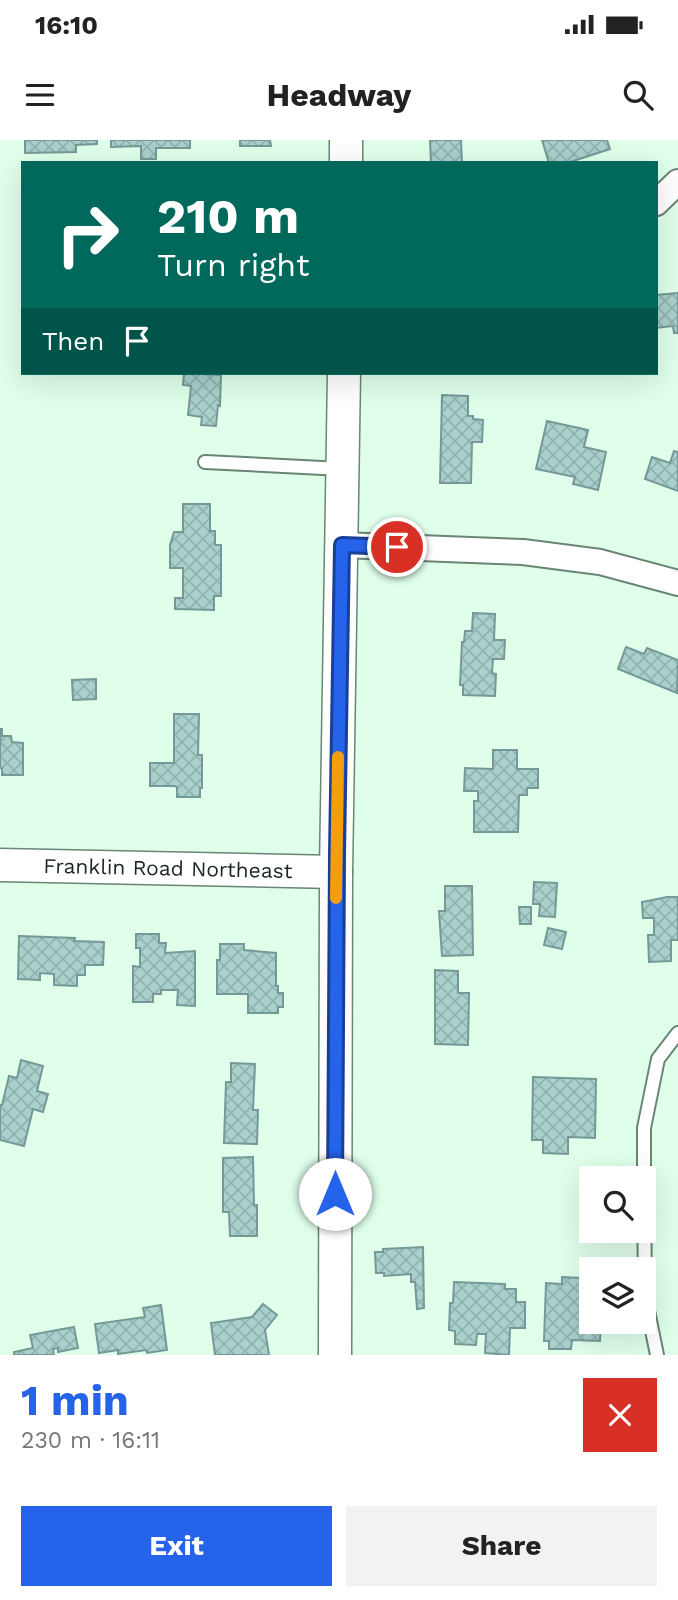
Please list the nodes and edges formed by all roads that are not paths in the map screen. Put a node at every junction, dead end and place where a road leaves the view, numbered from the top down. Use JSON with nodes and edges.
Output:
{"nodes":[{"id":1,"x":346,"y":140,"type":"edge"},
{"id":2,"x":346,"y":161,"type":"edge"},
{"id":3,"x":678,"y":182,"type":"edge"},
{"id":4,"x":658,"y":200,"type":"edge"},
{"id":5,"x":344,"y":375,"type":"edge"},
{"id":6,"x":205,"y":462,"type":"dead end"},
{"id":7,"x":343,"y":469,"type":"junction"},
{"id":8,"x":342,"y":545,"type":"junction"},
{"id":9,"x":678,"y":583,"type":"edge"},
{"id":10,"x":0,"y":865,"type":"edge"},
{"id":11,"x":336,"y":872,"type":"junction"},
{"id":12,"x":678,"y":1033,"type":"edge"},
{"id":13,"x":644,"y":1166,"type":"edge"},
{"id":14,"x":645,"y":1243,"type":"edge"},
{"id":15,"x":335,"y":1355,"type":"edge"},
{"id":16,"x":657,"y":1355,"type":"edge"}],
"edges":[{"from":1,"to":2,"type":"street"},
{"from":3,"to":4,"type":"street"},
{"from":5,"to":7,"type":"street"},
{"from":6,"to":7,"type":"lane"},
{"from":7,"to":8,"type":"street"},
{"from":8,"to":9,"type":"street"},
{"from":8,"to":11,"type":"street"},
{"from":10,"to":11,"type":"street","name":"Franklin Road Northeast"},
{"from":11,"to":15,"type":"street"},
{"from":12,"to":13,"type":"lane"},
{"from":14,"to":16,"type":"lane"}]}
